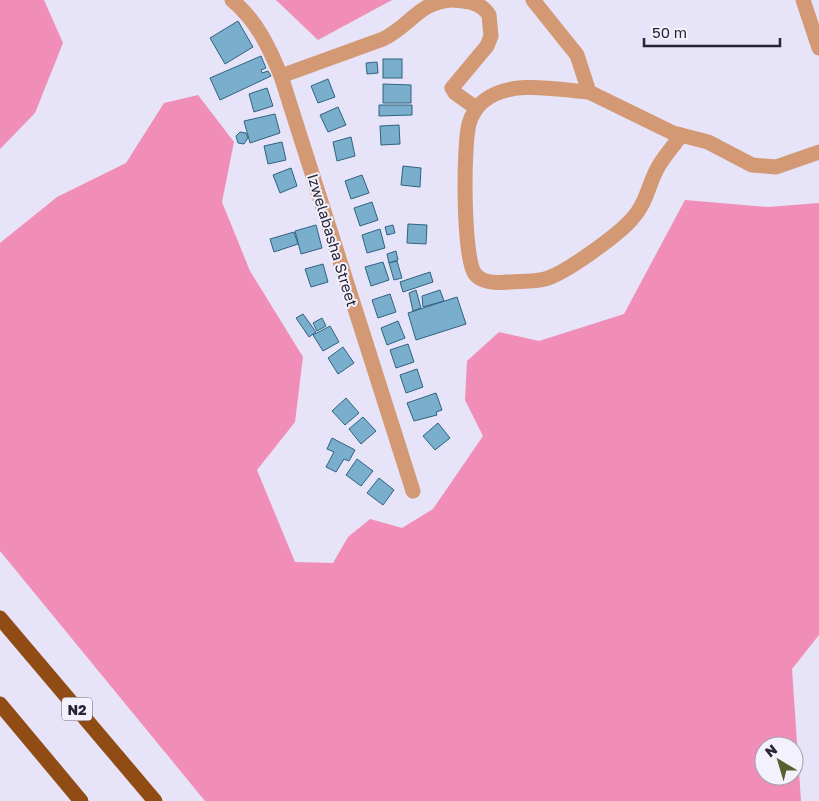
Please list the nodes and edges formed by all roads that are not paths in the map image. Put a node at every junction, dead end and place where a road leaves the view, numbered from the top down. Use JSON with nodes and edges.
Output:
{"nodes":[{"id":1,"x":232,"y":0,"type":"edge"},
{"id":2,"x":452,"y":0,"type":"edge"},
{"id":3,"x":533,"y":0,"type":"edge"},
{"id":4,"x":803,"y":0,"type":"edge"},
{"id":5,"x":819,"y":48,"type":"edge"},
{"id":6,"x":281,"y":76,"type":"junction"},
{"id":7,"x":589,"y":92,"type":"junction"},
{"id":8,"x":476,"y":108,"type":"junction"},
{"id":9,"x":682,"y":135,"type":"junction"},
{"id":10,"x":819,"y":152,"type":"edge"},
{"id":11,"x":413,"y":491,"type":"dead end"},
{"id":12,"x":0,"y":618,"type":"edge"},
{"id":13,"x":0,"y":704,"type":"edge"},
{"id":14,"x":81,"y":801,"type":"edge"},
{"id":15,"x":155,"y":801,"type":"edge"}],
"edges":[{"from":1,"to":6,"type":"street","name":"Izwelabasha Street"},
{"from":2,"to":6,"type":"street"},
{"from":2,"to":8,"type":"street"},
{"from":3,"to":7,"type":"street"},
{"from":4,"to":5,"type":"street"},
{"from":6,"to":11,"type":"street","name":"Izwelabasha Street"},
{"from":7,"to":8,"type":"street"},
{"from":7,"to":9,"type":"street"},
{"from":8,"to":9,"type":"street"},
{"from":9,"to":10,"type":"street"},
{"from":12,"to":15,"type":"highway","number":"N2"},
{"from":13,"to":14,"type":"highway"}]}
